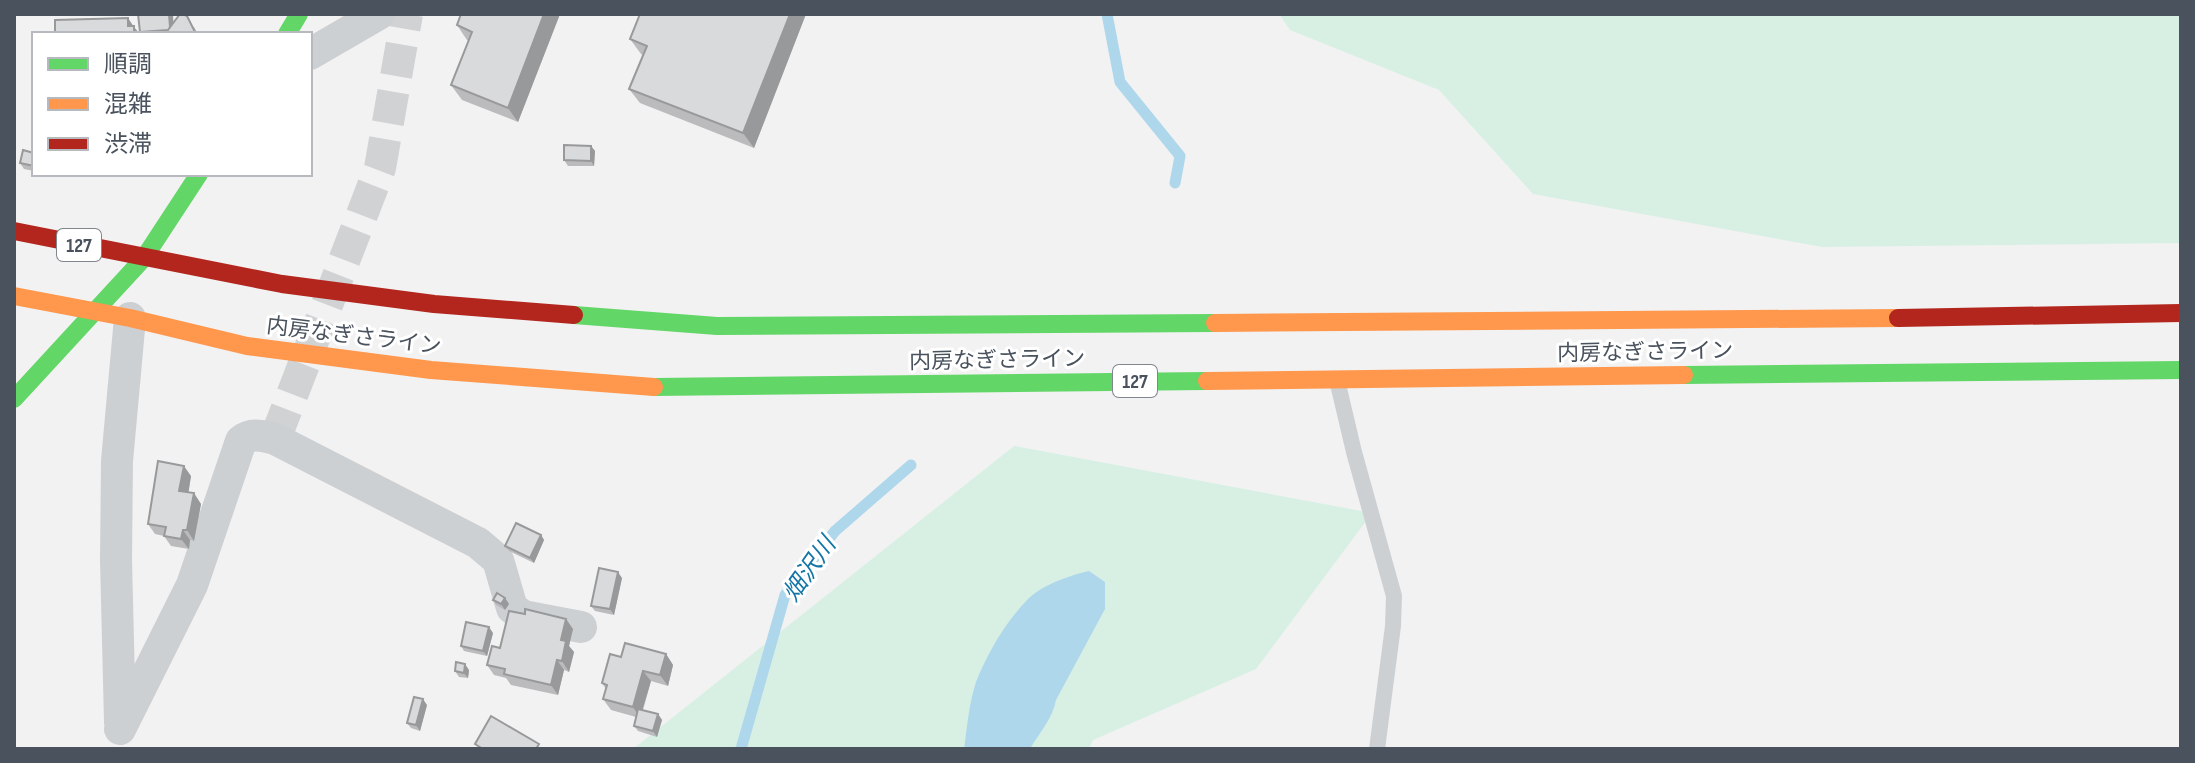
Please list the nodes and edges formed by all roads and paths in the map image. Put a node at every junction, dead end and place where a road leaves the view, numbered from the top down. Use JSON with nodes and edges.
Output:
{"nodes":[{"id":1,"x":299,"y":14,"type":"edge"},
{"id":2,"x":379,"y":14,"type":"edge"},
{"id":3,"x":288,"y":32,"type":"edge"},
{"id":4,"x":312,"y":53,"type":"edge"},
{"id":5,"x":198,"y":176,"type":"edge"},
{"id":6,"x":14,"y":231,"type":"edge"},
{"id":7,"x":144,"y":258,"type":"junction"},
{"id":8,"x":14,"y":296,"type":"edge"},
{"id":9,"x":94,"y":312,"type":"junction"},
{"id":10,"x":2181,"y":313,"type":"edge"},
{"id":11,"x":130,"y":318,"type":"junction"},
{"id":12,"x":2181,"y":370,"type":"edge"},
{"id":13,"x":1337,"y":379,"type":"junction"},
{"id":14,"x":14,"y":399,"type":"edge"},
{"id":15,"x":581,"y":627,"type":"dead end"},
{"id":16,"x":121,"y":739,"type":"edge"},
{"id":17,"x":1377,"y":749,"type":"edge"}],
"edges":[{"from":1,"to":3,"type":"main road"},
{"from":2,"to":4,"type":"street"},
{"from":5,"to":7,"type":"main road"},
{"from":6,"to":7,"type":"main road","name":"内房なぎさライン","number":"127"},
{"from":7,"to":9,"type":"main road"},
{"from":7,"to":10,"type":"main road","name":"内房なぎさライン","number":"127"},
{"from":8,"to":9,"type":"main road","name":"内房なぎさライン","number":"127"},
{"from":9,"to":11,"type":"main road","name":"内房なぎさライン","number":"127"},
{"from":9,"to":14,"type":"main road"},
{"from":11,"to":13,"type":"main road","name":"内房なぎさライン","number":"127"},
{"from":11,"to":16,"type":"street"},
{"from":12,"to":13,"type":"main road","name":"内房なぎさライン","number":"127"},
{"from":13,"to":17,"type":"lane"},
{"from":15,"to":16,"type":"street"}]}
